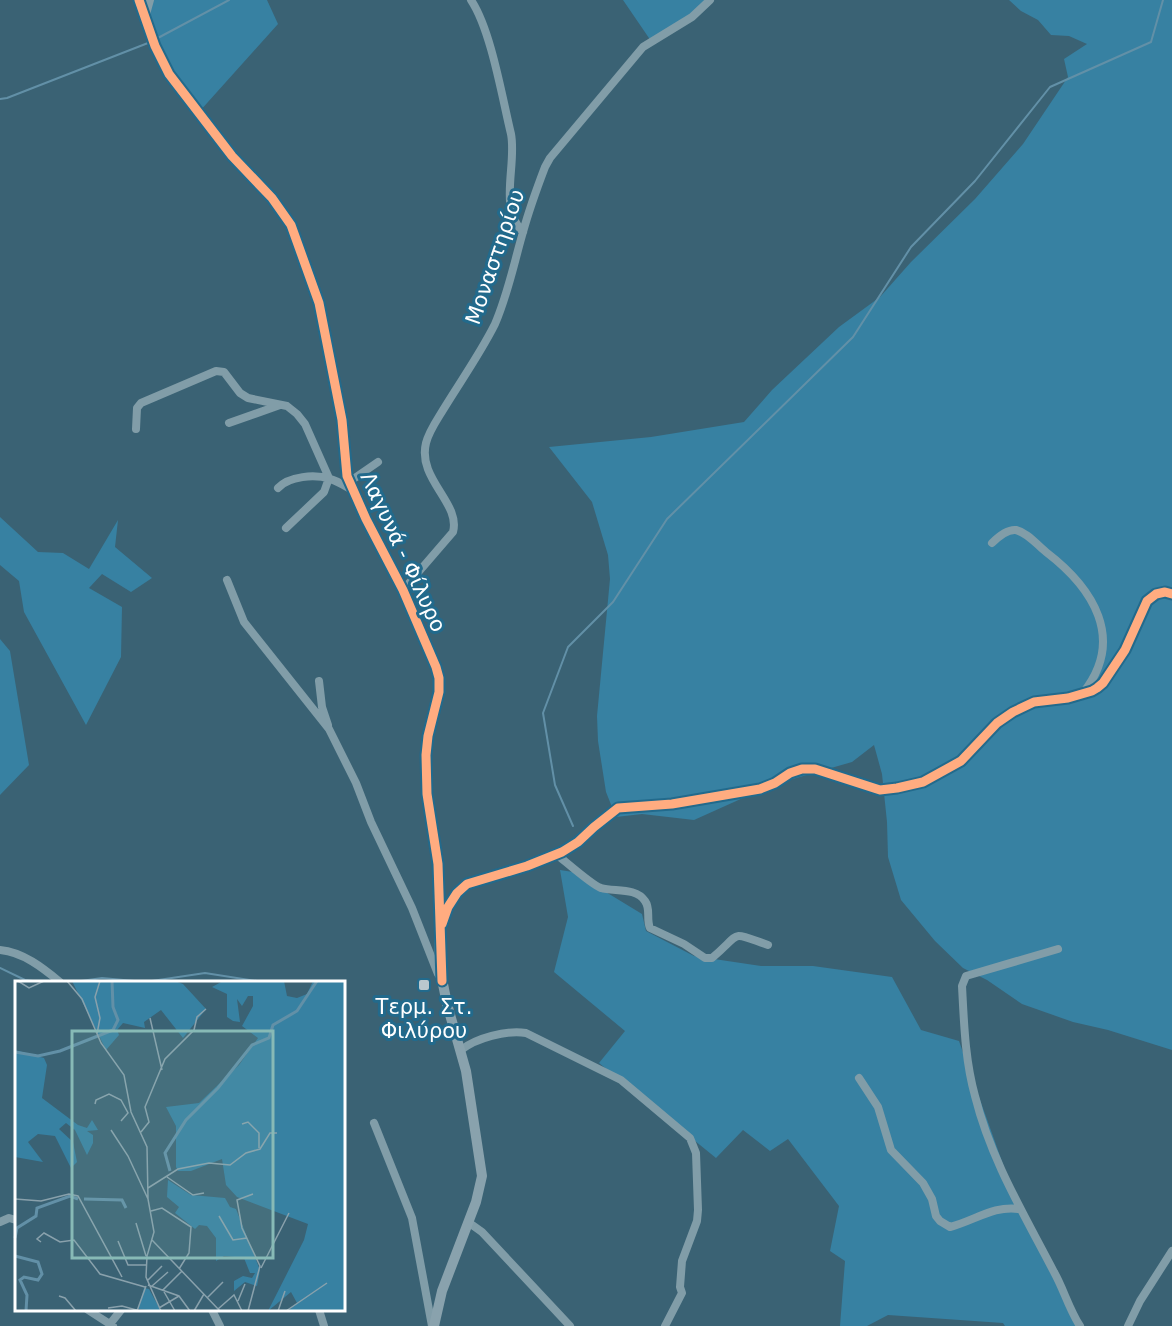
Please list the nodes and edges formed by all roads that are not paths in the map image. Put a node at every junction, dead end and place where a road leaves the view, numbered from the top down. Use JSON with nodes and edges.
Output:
{"nodes":[{"id":1,"x":139,"y":0,"type":"edge"},
{"id":2,"x":150,"y":0,"type":"edge"},
{"id":3,"x":471,"y":0,"type":"edge"},
{"id":4,"x":710,"y":0,"type":"edge"},
{"id":5,"x":145,"y":18,"type":"junction"},
{"id":6,"x":523,"y":232,"type":"junction"},
{"id":7,"x":282,"y":405,"type":"junction"},
{"id":8,"x":229,"y":423,"type":"dead end"},
{"id":9,"x":136,"y":429,"type":"dead end"},
{"id":10,"x":378,"y":462,"type":"dead end"},
{"id":11,"x":329,"y":478,"type":"junction"},
{"id":12,"x":351,"y":486,"type":"junction"},
{"id":13,"x":278,"y":488,"type":"dead end"},
{"id":14,"x":286,"y":528,"type":"dead end"},
{"id":15,"x":992,"y":543,"type":"dead end"},
{"id":16,"x":227,"y":580,"type":"dead end"},
{"id":17,"x":403,"y":590,"type":"junction"},
{"id":18,"x":1172,"y":594,"type":"edge"},
{"id":19,"x":319,"y":681,"type":"dead end"},
{"id":20,"x":1082,"y":694,"type":"junction"},
{"id":21,"x":329,"y":729,"type":"junction"},
{"id":22,"x":556,"y":854,"type":"junction"},
{"id":23,"x":439,"y":933,"type":"junction"},
{"id":24,"x":768,"y":945,"type":"dead end"},
{"id":25,"x":1058,"y":949,"type":"dead end"},
{"id":26,"x":0,"y":950,"type":"edge"},
{"id":27,"x":59,"y":981,"type":"edge"},
{"id":28,"x":442,"y":981,"type":"junction"},
{"id":29,"x":461,"y":1050,"type":"junction"},
{"id":30,"x":859,"y":1078,"type":"dead end"},
{"id":31,"x":374,"y":1123,"type":"dead end"},
{"id":32,"x":1019,"y":1209,"type":"junction"},
{"id":33,"x":15,"y":1220,"type":"edge"},
{"id":34,"x":0,"y":1222,"type":"edge"},
{"id":35,"x":468,"y":1222,"type":"junction"},
{"id":36,"x":1172,"y":1251,"type":"edge"},
{"id":37,"x":90,"y":1311,"type":"edge"},
{"id":38,"x":120,"y":1311,"type":"edge"},
{"id":39,"x":212,"y":1311,"type":"edge"},
{"id":40,"x":319,"y":1311,"type":"edge"},
{"id":41,"x":112,"y":1325,"type":"edge"},
{"id":42,"x":220,"y":1326,"type":"edge"},
{"id":43,"x":324,"y":1326,"type":"edge"},
{"id":44,"x":433,"y":1326,"type":"edge"},
{"id":45,"x":570,"y":1326,"type":"edge"},
{"id":46,"x":665,"y":1326,"type":"edge"},
{"id":47,"x":1080,"y":1326,"type":"edge"},
{"id":48,"x":1128,"y":1326,"type":"edge"}],
"edges":[{"from":1,"to":5,"type":"street","name":"Λαγυνά - Φίλυρο"},
{"from":2,"to":5,"type":"street"},
{"from":3,"to":6,"type":"street"},
{"from":4,"to":6,"type":"street","name":"Μοναστηρίου"},
{"from":5,"to":12,"type":"street","name":"Λαγυνά - Φίλυρο"},
{"from":6,"to":17,"type":"street","name":"Μοναστηρίου"},
{"from":7,"to":8,"type":"street"},
{"from":7,"to":9,"type":"street"},
{"from":7,"to":11,"type":"street"},
{"from":10,"to":12,"type":"street"},
{"from":11,"to":12,"type":"street"},
{"from":11,"to":13,"type":"street"},
{"from":11,"to":14,"type":"street"},
{"from":12,"to":17,"type":"street","name":"Λαγυνά - Φίλυρο"},
{"from":15,"to":20,"type":"street"},
{"from":16,"to":21,"type":"street"},
{"from":17,"to":23,"type":"street","name":"Λαγυνά - Φίλυρο"},
{"from":18,"to":20,"type":"street"},
{"from":19,"to":21,"type":"street"},
{"from":20,"to":22,"type":"street"},
{"from":21,"to":28,"type":"street"},
{"from":22,"to":23,"type":"street"},
{"from":22,"to":24,"type":"street"},
{"from":23,"to":28,"type":"street","name":"Λαγυνά - Φίλυρο"},
{"from":25,"to":32,"type":"street"},
{"from":26,"to":27,"type":"street"},
{"from":28,"to":29,"type":"street","name":"Λαγυνά - Φίλυρο"},
{"from":29,"to":35,"type":"street","name":"Λαγυνά - Φίλυρο"},
{"from":29,"to":46,"type":"street"},
{"from":30,"to":32,"type":"street"},
{"from":31,"to":44,"type":"street"},
{"from":32,"to":47,"type":"street"},
{"from":33,"to":34,"type":"street"},
{"from":35,"to":44,"type":"street","name":"Λαγυνά - Φίλυρο"},
{"from":35,"to":45,"type":"street"},
{"from":36,"to":48,"type":"street"},
{"from":37,"to":41,"type":"street"},
{"from":38,"to":41,"type":"street"},
{"from":39,"to":42,"type":"street"},
{"from":40,"to":43,"type":"street"}]}
